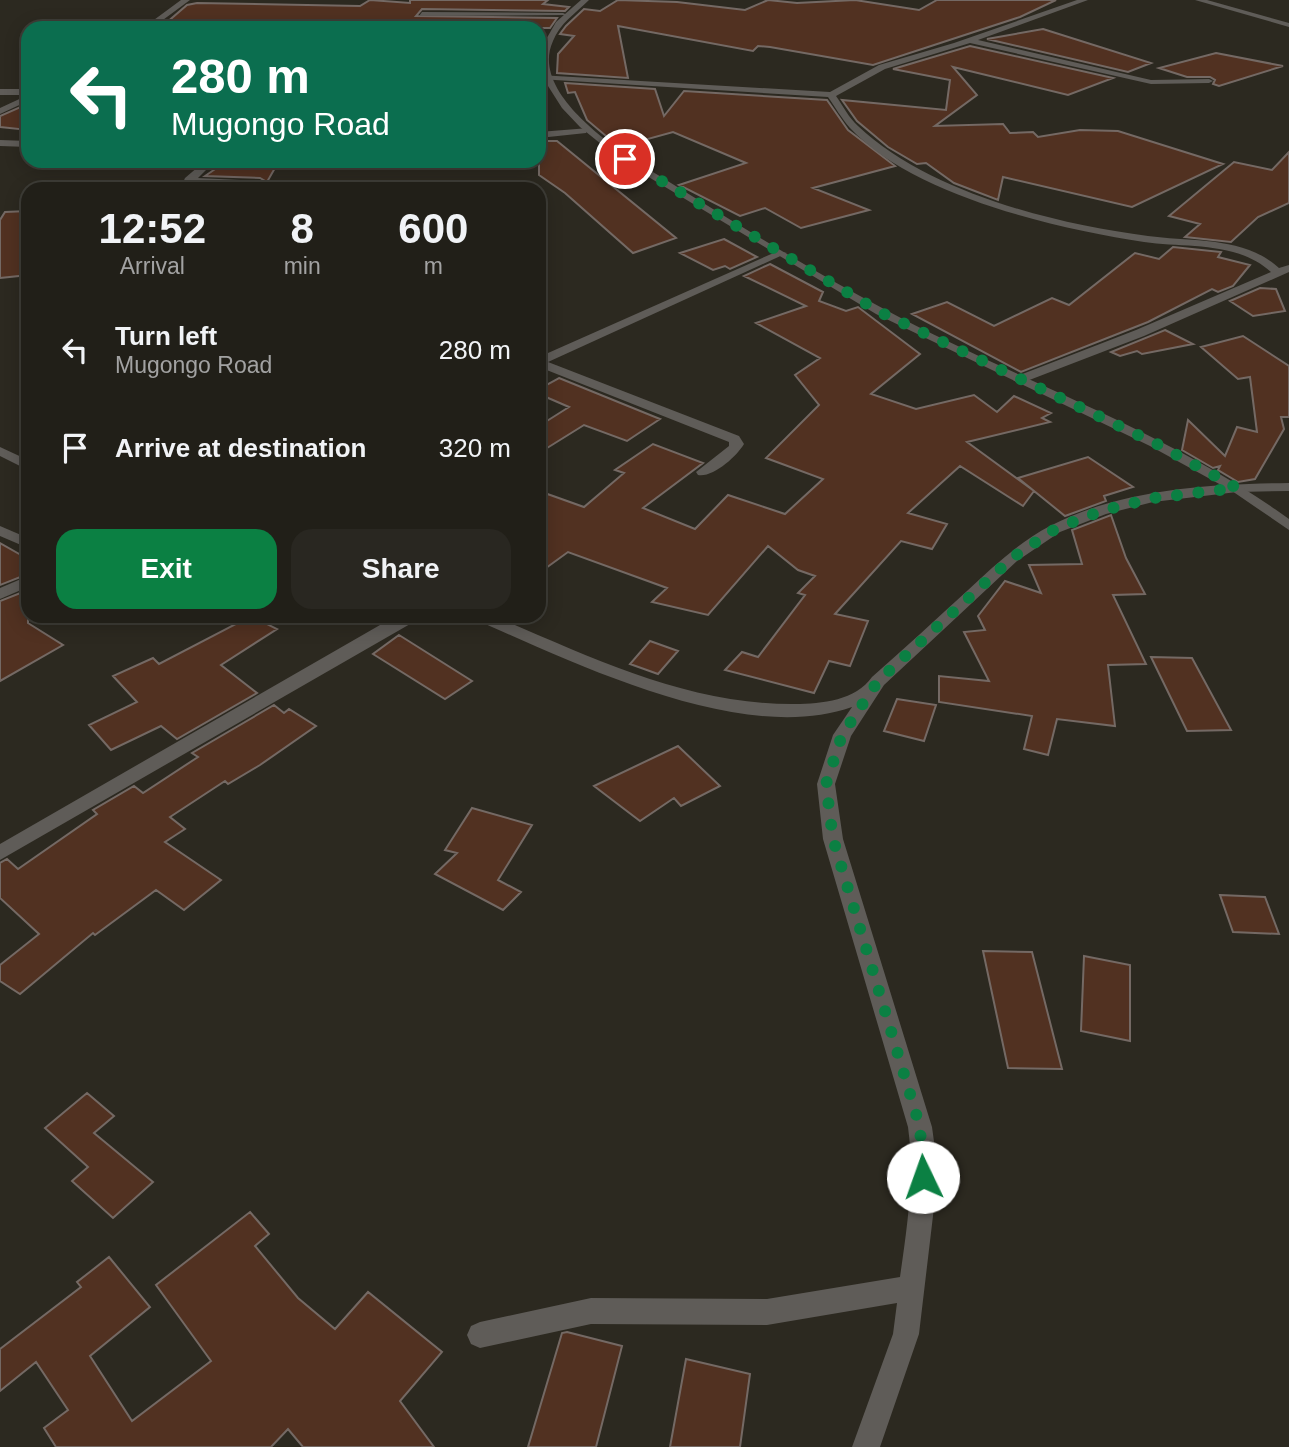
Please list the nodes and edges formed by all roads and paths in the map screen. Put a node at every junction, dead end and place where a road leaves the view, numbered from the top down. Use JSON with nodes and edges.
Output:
{"nodes":[{"id":1,"x":186,"y":0,"type":"edge"},
{"id":2,"x":585,"y":0,"type":"edge"},
{"id":3,"x":1084,"y":0,"type":"edge"},
{"id":4,"x":1199,"y":0,"type":"edge"},
{"id":5,"x":422,"y":14,"type":"dead end"},
{"id":6,"x":564,"y":15,"type":"junction"},
{"id":7,"x":157,"y":21,"type":"edge"},
{"id":8,"x":1289,"y":24,"type":"edge"},
{"id":9,"x":971,"y":40,"type":"junction"},
{"id":10,"x":546,"y":56,"type":"edge"},
{"id":11,"x":546,"y":78,"type":"edge"},
{"id":12,"x":1209,"y":81,"type":"dead end"},
{"id":13,"x":546,"y":82,"type":"edge"},
{"id":14,"x":0,"y":92,"type":"edge"},
{"id":15,"x":21,"y":93,"type":"edge"},
{"id":16,"x":831,"y":95,"type":"junction"},
{"id":17,"x":21,"y":101,"type":"edge"},
{"id":18,"x":0,"y":111,"type":"edge"},
{"id":19,"x":586,"y":130,"type":"junction"},
{"id":20,"x":546,"y":134,"type":"edge"},
{"id":21,"x":0,"y":143,"type":"edge"},
{"id":22,"x":21,"y":144,"type":"edge"},
{"id":23,"x":202,"y":168,"type":"edge"},
{"id":24,"x":187,"y":182,"type":"edge"},
{"id":25,"x":782,"y":253,"type":"junction"},
{"id":26,"x":1278,"y":272,"type":"edge"},
{"id":27,"x":1289,"y":282,"type":"edge"},
{"id":28,"x":546,"y":359,"type":"edge"},
{"id":29,"x":546,"y":365,"type":"edge"},
{"id":30,"x":1018,"y":380,"type":"junction"},
{"id":31,"x":0,"y":451,"type":"edge"},
{"id":32,"x":21,"y":462,"type":"edge"},
{"id":33,"x":703,"y":472,"type":"dead end"},
{"id":34,"x":1289,"y":487,"type":"edge"},
{"id":35,"x":1237,"y":488,"type":"junction"},
{"id":36,"x":1289,"y":526,"type":"edge"},
{"id":37,"x":0,"y":530,"type":"edge"},
{"id":38,"x":21,"y":540,"type":"edge"},
{"id":39,"x":21,"y":584,"type":"edge"},
{"id":40,"x":0,"y":594,"type":"edge"},
{"id":41,"x":400,"y":623,"type":"edge"},
{"id":42,"x":497,"y":623,"type":"edge"},
{"id":43,"x":878,"y":681,"type":"junction"},
{"id":44,"x":0,"y":853,"type":"edge"},
{"id":45,"x":912,"y":1288,"type":"junction"},
{"id":46,"x":480,"y":1335,"type":"dead end"},
{"id":47,"x":866,"y":1447,"type":"edge"}],
"edges":[{"from":1,"to":7,"type":"street"},
{"from":2,"to":6,"type":"street"},
{"from":3,"to":9,"type":"street"},
{"from":4,"to":8,"type":"street"},
{"from":5,"to":6,"type":"street"},
{"from":6,"to":10,"type":"street"},
{"from":9,"to":12,"type":"street"},
{"from":9,"to":16,"type":"street"},
{"from":11,"to":16,"type":"street"},
{"from":13,"to":19,"type":"street"},
{"from":14,"to":15,"type":"street"},
{"from":16,"to":26,"type":"street"},
{"from":17,"to":18,"type":"street"},
{"from":19,"to":20,"type":"street"},
{"from":19,"to":25,"type":"street"},
{"from":21,"to":22,"type":"street"},
{"from":23,"to":24,"type":"street"},
{"from":25,"to":28,"type":"street"},
{"from":25,"to":30,"type":"street"},
{"from":26,"to":27,"type":"street"},
{"from":26,"to":30,"type":"street"},
{"from":29,"to":33,"type":"street"},
{"from":30,"to":35,"type":"street"},
{"from":31,"to":32,"type":"street"},
{"from":34,"to":35,"type":"street"},
{"from":35,"to":36,"type":"street"},
{"from":35,"to":43,"type":"street"},
{"from":37,"to":38,"type":"street"},
{"from":39,"to":40,"type":"street"},
{"from":41,"to":44,"type":"street"},
{"from":42,"to":43,"type":"street"},
{"from":43,"to":45,"type":"street"},
{"from":45,"to":46,"type":"street"},
{"from":45,"to":47,"type":"street"}]}
